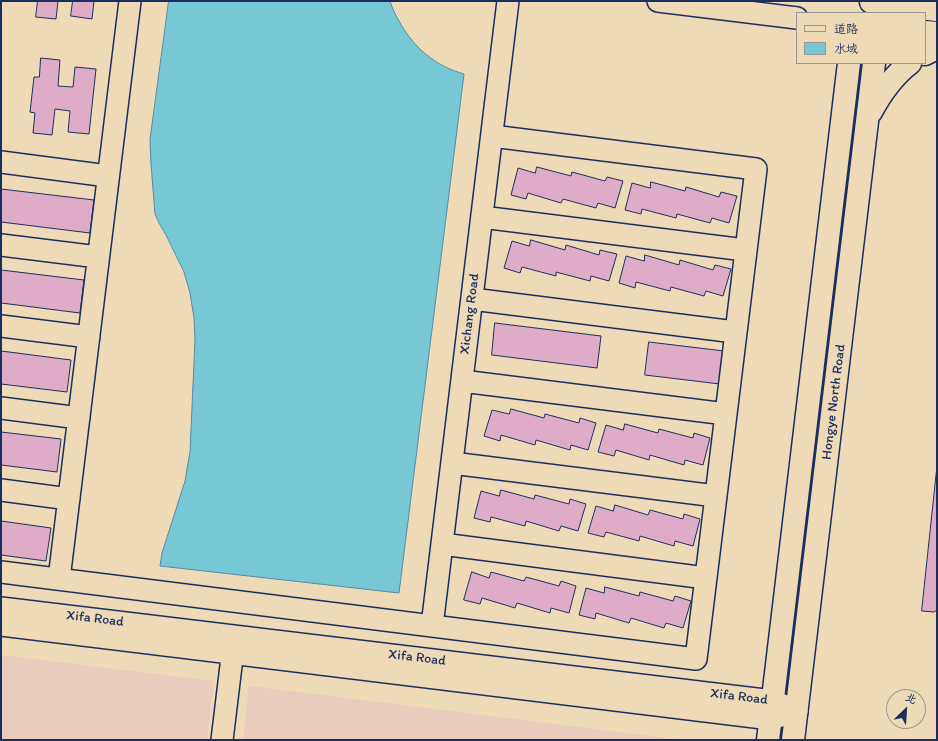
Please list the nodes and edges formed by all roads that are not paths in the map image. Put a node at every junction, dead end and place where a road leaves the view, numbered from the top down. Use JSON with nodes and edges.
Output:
{"nodes":[{"id":1,"x":130,"y":1,"type":"edge"},
{"id":2,"x":508,"y":1,"type":"edge"},
{"id":3,"x":658,"y":1,"type":"edge"},
{"id":4,"x":868,"y":6,"type":"edge"},
{"id":5,"x":937,"y":10,"type":"edge"},
{"id":6,"x":796,"y":18,"type":"edge"},
{"id":7,"x":926,"y":32,"type":"edge"},
{"id":8,"x":937,"y":33,"type":"edge"},
{"id":9,"x":937,"y":48,"type":"edge"},
{"id":10,"x":926,"y":54,"type":"edge"},
{"id":11,"x":849,"y":64,"type":"edge"},
{"id":12,"x":874,"y":64,"type":"edge"},
{"id":13,"x":909,"y":64,"type":"edge"},
{"id":14,"x":866,"y":127,"type":"junction"},
{"id":15,"x":492,"y":136,"type":"junction"},
{"id":16,"x":1,"y":162,"type":"edge"},
{"id":17,"x":108,"y":176,"type":"junction"},
{"id":18,"x":482,"y":217,"type":"junction"},
{"id":19,"x":1,"y":244,"type":"edge"},
{"id":20,"x":745,"y":250,"type":"junction"},
{"id":21,"x":98,"y":257,"type":"junction"},
{"id":22,"x":472,"y":299,"type":"junction"},
{"id":23,"x":1,"y":326,"type":"edge"},
{"id":24,"x":736,"y":332,"type":"junction"},
{"id":25,"x":88,"y":337,"type":"junction"},
{"id":26,"x":462,"y":381,"type":"junction"},
{"id":27,"x":1,"y":408,"type":"edge"},
{"id":28,"x":726,"y":414,"type":"junction"},
{"id":29,"x":79,"y":418,"type":"junction"},
{"id":30,"x":452,"y":463,"type":"junction"},
{"id":31,"x":1,"y":490,"type":"edge"},
{"id":32,"x":716,"y":496,"type":"junction"},
{"id":33,"x":69,"y":499,"type":"junction"},
{"id":34,"x":442,"y":544,"type":"junction"},
{"id":35,"x":1,"y":572,"type":"edge"},
{"id":36,"x":706,"y":578,"type":"junction"},
{"id":37,"x":59,"y":579,"type":"junction"},
{"id":38,"x":1,"y":608,"type":"edge"},
{"id":39,"x":1,"y":625,"type":"edge"},
{"id":40,"x":432,"y":626,"type":"junction"},
{"id":41,"x":233,"y":645,"type":"junction"},
{"id":42,"x":772,"y":710,"type":"junction"},
{"id":43,"x":797,"y":711,"type":"junction"},
{"id":44,"x":222,"y":740,"type":"edge"},
{"id":45,"x":768,"y":740,"type":"edge"},
{"id":46,"x":793,"y":740,"type":"edge"}],
"edges":[{"from":1,"to":17,"type":"street"},
{"from":2,"to":15,"type":"street","name":"Xichang Road"},
{"from":3,"to":6,"type":"street"},
{"from":4,"to":5,"type":"main road"},
{"from":7,"to":8,"type":"main road"},
{"from":9,"to":10,"type":"main road"},
{"from":11,"to":42,"type":"main road","name":"Hongye North Road"},
{"from":12,"to":14,"type":"main road","name":"Hongye North Road"},
{"from":13,"to":14,"type":"main road"},
{"from":14,"to":43,"type":"main road","name":"Hongye North Road"},
{"from":15,"to":18,"type":"street","name":"Xichang Road"},
{"from":15,"to":20,"type":"street"},
{"from":16,"to":17,"type":"street"},
{"from":17,"to":21,"type":"street"},
{"from":18,"to":20,"type":"street"},
{"from":18,"to":22,"type":"street","name":"Xichang Road"},
{"from":19,"to":21,"type":"street"},
{"from":20,"to":24,"type":"street"},
{"from":21,"to":25,"type":"street"},
{"from":22,"to":24,"type":"street"},
{"from":22,"to":26,"type":"street","name":"Xichang Road"},
{"from":23,"to":25,"type":"street"},
{"from":24,"to":28,"type":"street"},
{"from":25,"to":29,"type":"street"},
{"from":26,"to":28,"type":"street"},
{"from":26,"to":30,"type":"street","name":"Xichang Road"},
{"from":27,"to":29,"type":"street"},
{"from":28,"to":32,"type":"street"},
{"from":29,"to":33,"type":"street"},
{"from":30,"to":32,"type":"street"},
{"from":30,"to":34,"type":"street","name":"Xichang Road"},
{"from":31,"to":33,"type":"street"},
{"from":32,"to":36,"type":"street"},
{"from":33,"to":37,"type":"street"},
{"from":34,"to":36,"type":"street"},
{"from":34,"to":40,"type":"street","name":"Xichang Road"},
{"from":35,"to":37,"type":"street"},
{"from":36,"to":40,"type":"street"},
{"from":37,"to":40,"type":"street"},
{"from":38,"to":41,"type":"street","name":"Xifa Road"},
{"from":39,"to":41,"type":"street","name":"Xifa Road"},
{"from":41,"to":42,"type":"street","name":"Xifa Road"},
{"from":41,"to":44,"type":"street"},
{"from":42,"to":43,"type":"street","name":"Xifa Road"},
{"from":42,"to":45,"type":"main road","name":"Hongye North Road"},
{"from":43,"to":46,"type":"main road","name":"Hongye North Road"}]}
